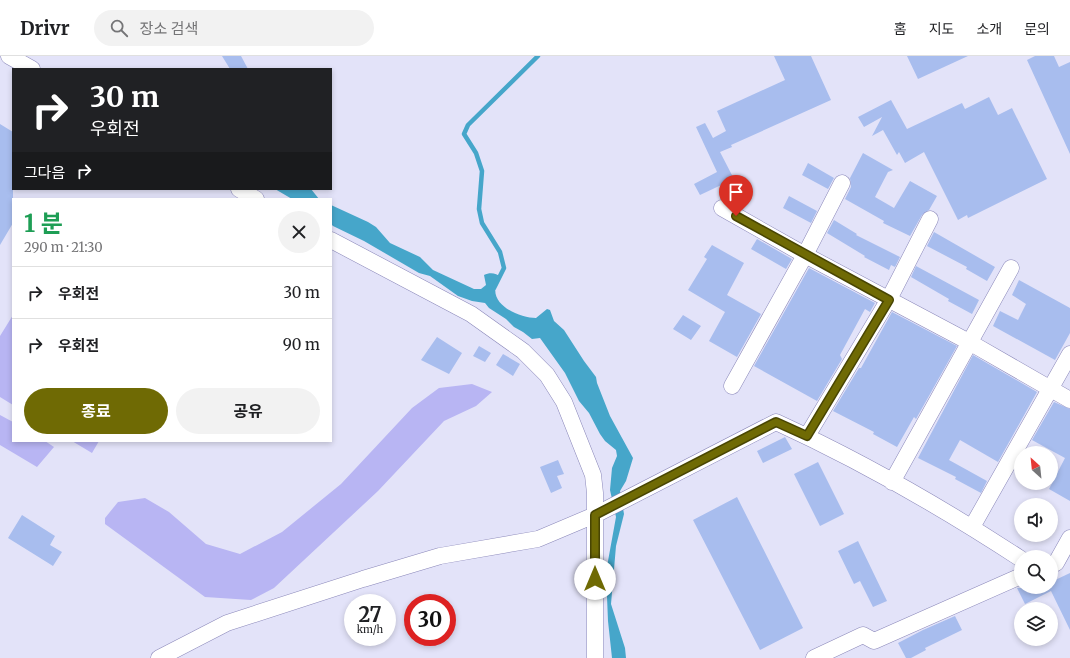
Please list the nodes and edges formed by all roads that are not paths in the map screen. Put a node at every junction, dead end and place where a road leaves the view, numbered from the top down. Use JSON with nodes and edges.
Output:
{"nodes":[{"id":1,"x":9,"y":56,"type":"edge"},
{"id":2,"x":30,"y":68,"type":"edge"},
{"id":3,"x":842,"y":183,"type":"dead end"},
{"id":4,"x":241,"y":190,"type":"edge"},
{"id":5,"x":254,"y":198,"type":"edge"},
{"id":6,"x":722,"y":208,"type":"dead end"},
{"id":7,"x":930,"y":219,"type":"dead end"},
{"id":8,"x":332,"y":241,"type":"edge"},
{"id":9,"x":805,"y":255,"type":"junction"},
{"id":10,"x":1012,"y":268,"type":"dead end"},
{"id":11,"x":889,"y":300,"type":"junction"},
{"id":12,"x":969,"y":342,"type":"junction"},
{"id":13,"x":1070,"y":354,"type":"edge"},
{"id":14,"x":732,"y":386,"type":"dead end"},
{"id":15,"x":1049,"y":389,"type":"junction"},
{"id":16,"x":1070,"y":400,"type":"edge"},
{"id":17,"x":807,"y":436,"type":"junction"},
{"id":18,"x":892,"y":482,"type":"junction"},
{"id":19,"x":595,"y":515,"type":"junction"},
{"id":20,"x":972,"y":527,"type":"junction"},
{"id":21,"x":1070,"y":538,"type":"edge"},
{"id":22,"x":1014,"y":554,"type":"edge"},
{"id":23,"x":1058,"y":559,"type":"edge"},
{"id":24,"x":1014,"y":579,"type":"edge"},
{"id":25,"x":158,"y":658,"type":"edge"},
{"id":26,"x":595,"y":658,"type":"edge"},
{"id":27,"x":814,"y":658,"type":"edge"}],
"edges":[{"from":1,"to":2,"type":"street"},
{"from":3,"to":9,"type":"street"},
{"from":4,"to":5,"type":"street"},
{"from":6,"to":9,"type":"street"},
{"from":7,"to":11,"type":"street"},
{"from":8,"to":19,"type":"street"},
{"from":9,"to":11,"type":"street"},
{"from":9,"to":14,"type":"street"},
{"from":10,"to":12,"type":"street"},
{"from":11,"to":12,"type":"street"},
{"from":11,"to":17,"type":"street"},
{"from":12,"to":15,"type":"street"},
{"from":12,"to":18,"type":"street"},
{"from":13,"to":15,"type":"street"},
{"from":15,"to":16,"type":"street"},
{"from":15,"to":20,"type":"street"},
{"from":17,"to":18,"type":"street"},
{"from":17,"to":19,"type":"street"},
{"from":18,"to":20,"type":"street"},
{"from":19,"to":25,"type":"street"},
{"from":19,"to":26,"type":"street"},
{"from":20,"to":22,"type":"street"},
{"from":21,"to":23,"type":"street"},
{"from":24,"to":27,"type":"street"}]}
